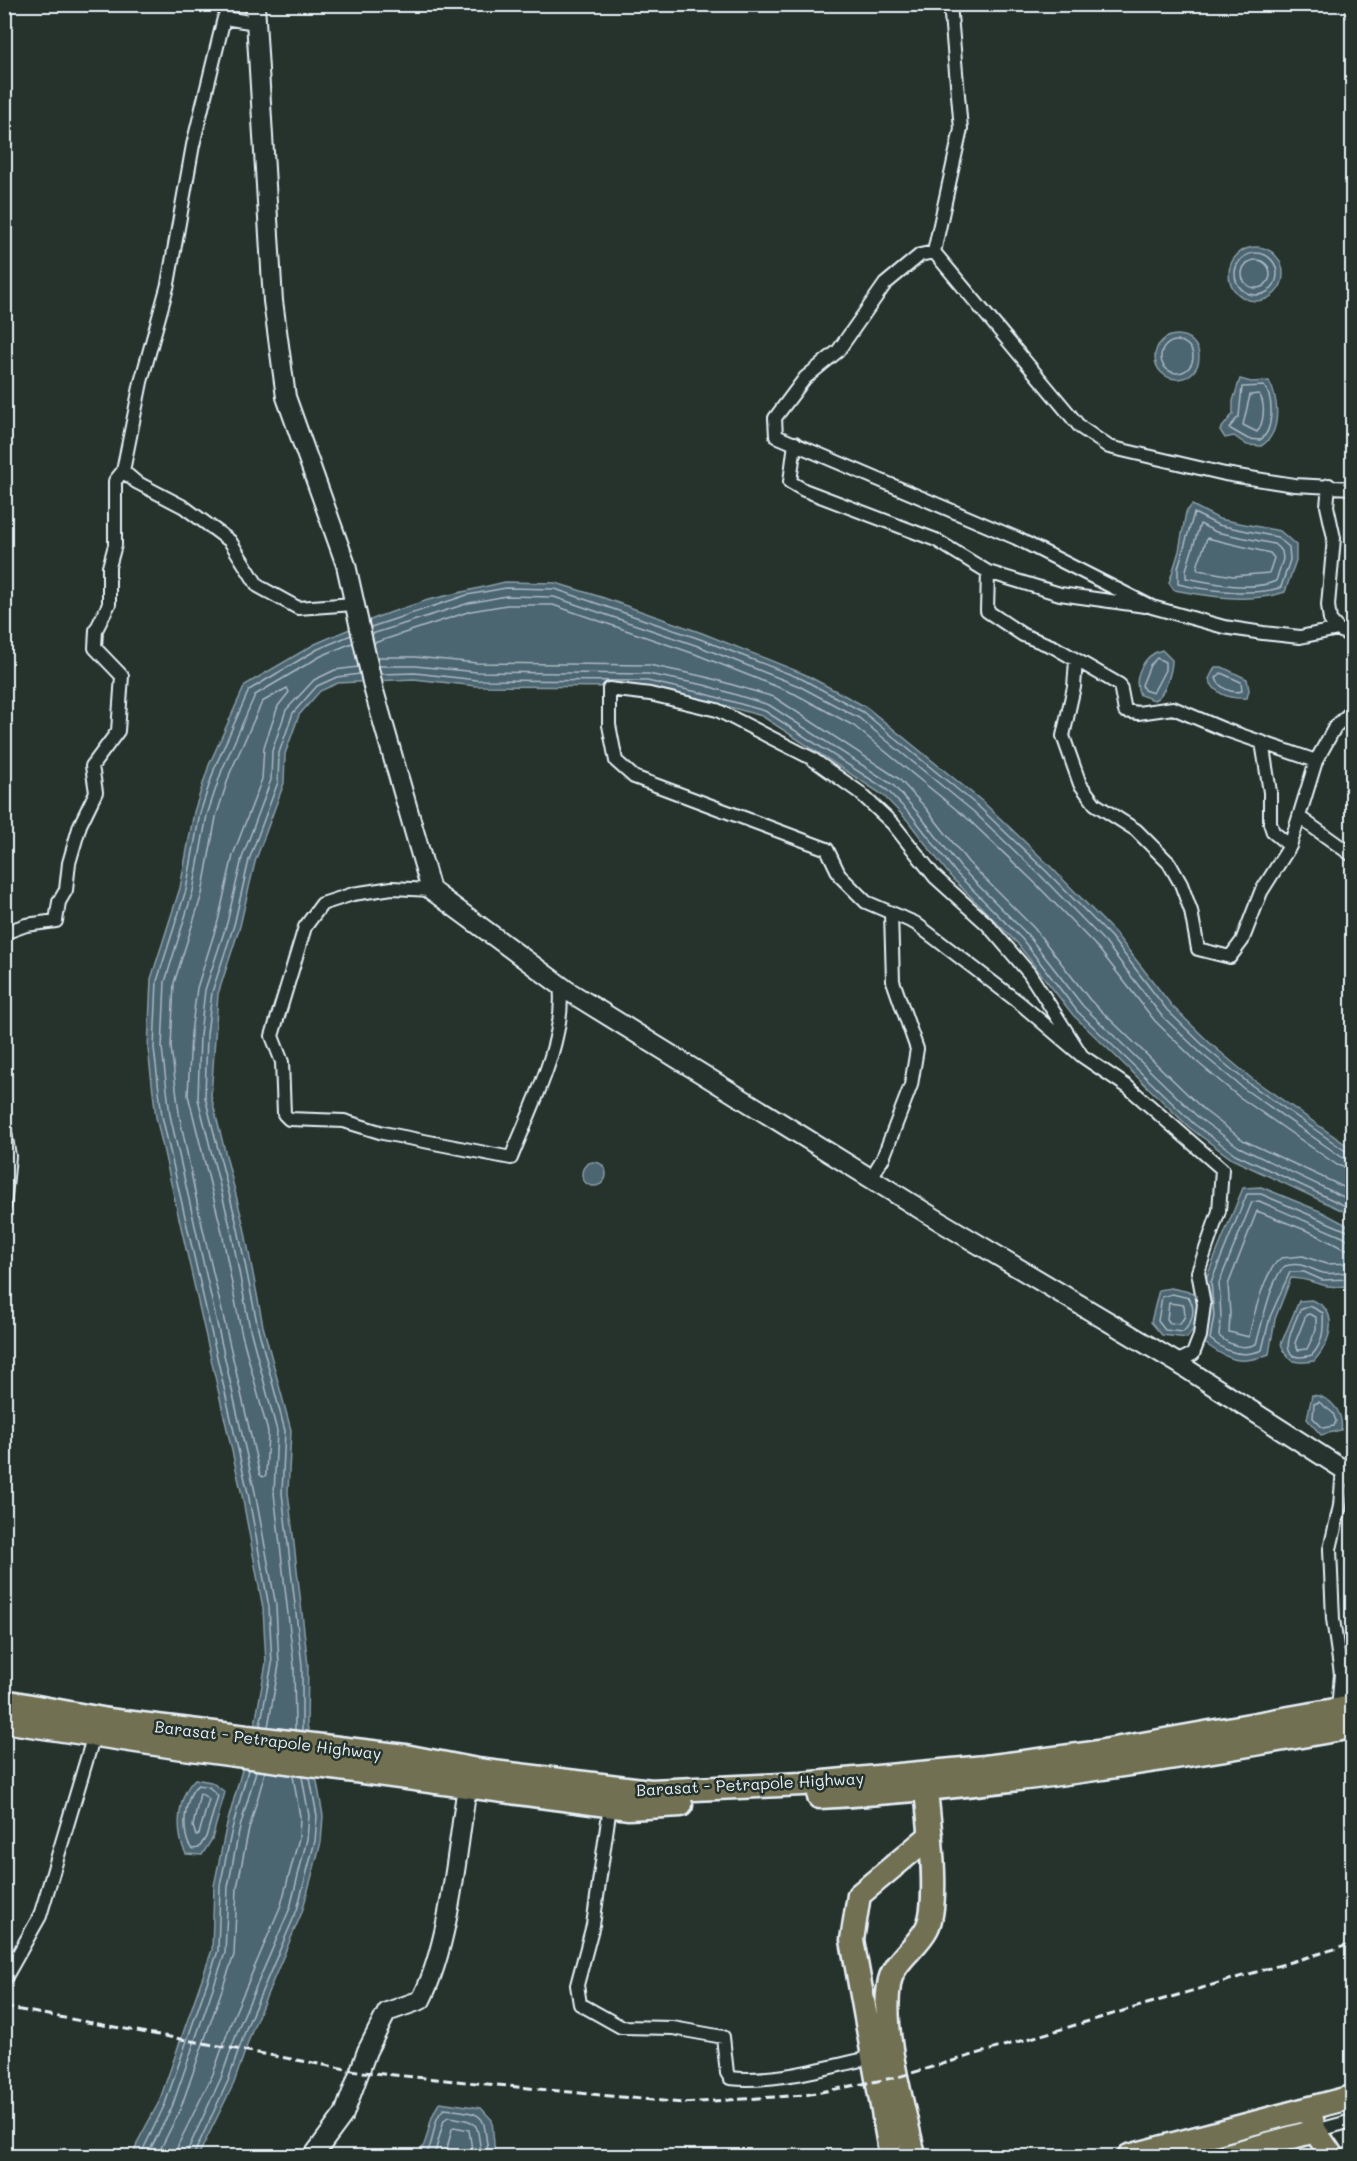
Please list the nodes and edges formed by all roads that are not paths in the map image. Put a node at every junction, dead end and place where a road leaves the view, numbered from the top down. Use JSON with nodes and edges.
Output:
{"nodes":[{"id":1,"x":255,"y":4,"type":"edge"},
{"id":2,"x":950,"y":4,"type":"edge"},
{"id":3,"x":256,"y":23,"type":"junction"},
{"id":4,"x":934,"y":252,"type":"junction"},
{"id":5,"x":795,"y":443,"type":"junction"},
{"id":6,"x":123,"y":471,"type":"junction"},
{"id":7,"x":1329,"y":485,"type":"junction"},
{"id":8,"x":1353,"y":488,"type":"edge"},
{"id":9,"x":988,"y":572,"type":"junction"},
{"id":10,"x":354,"y":606,"type":"junction"},
{"id":11,"x":1152,"y":607,"type":"junction"},
{"id":12,"x":1338,"y":629,"type":"junction"},
{"id":13,"x":1353,"y":637,"type":"edge"},
{"id":14,"x":1076,"y":660,"type":"junction"},
{"id":15,"x":1353,"y":711,"type":"edge"},
{"id":16,"x":1262,"y":742,"type":"junction"},
{"id":17,"x":1316,"y":761,"type":"junction"},
{"id":18,"x":1299,"y":817,"type":"junction"},
{"id":19,"x":1290,"y":846,"type":"junction"},
{"id":20,"x":1353,"y":855,"type":"edge"},
{"id":21,"x":431,"y":890,"type":"junction"},
{"id":22,"x":891,"y":913,"type":"junction"},
{"id":23,"x":4,"y":933,"type":"edge"},
{"id":24,"x":560,"y":985,"type":"junction"},
{"id":25,"x":1082,"y":1056,"type":"junction"},
{"id":26,"x":4,"y":1126,"type":"edge"},
{"id":27,"x":871,"y":1178,"type":"junction"},
{"id":28,"x":4,"y":1208,"type":"edge"},
{"id":29,"x":1176,"y":1362,"type":"junction"},
{"id":30,"x":1348,"y":1472,"type":"edge"},
{"id":31,"x":4,"y":1701,"type":"edge"},
{"id":32,"x":1345,"y":1708,"type":"edge"},
{"id":33,"x":4,"y":1721,"type":"edge"},
{"id":34,"x":1353,"y":1727,"type":"edge"},
{"id":35,"x":94,"y":1735,"type":"junction"},
{"id":36,"x":178,"y":1738,"type":"junction"},
{"id":37,"x":364,"y":1762,"type":"junction"},
{"id":38,"x":467,"y":1787,"type":"junction"},
{"id":39,"x":926,"y":1791,"type":"junction"},
{"id":40,"x":610,"y":1806,"type":"junction"},
{"id":41,"x":931,"y":1835,"type":"junction"},
{"id":42,"x":4,"y":1980,"type":"edge"},
{"id":43,"x":873,"y":2057,"type":"junction"},
{"id":44,"x":1353,"y":2097,"type":"edge"},
{"id":45,"x":1308,"y":2108,"type":"junction"},
{"id":46,"x":1353,"y":2121,"type":"edge"},
{"id":47,"x":1315,"y":2131,"type":"junction"},
{"id":48,"x":313,"y":2157,"type":"edge"},
{"id":49,"x":891,"y":2157,"type":"edge"},
{"id":50,"x":914,"y":2157,"type":"edge"},
{"id":51,"x":1129,"y":2157,"type":"edge"},
{"id":52,"x":1224,"y":2157,"type":"edge"},
{"id":53,"x":1332,"y":2157,"type":"edge"}],
"edges":[{"from":1,"to":3,"type":"street"},
{"from":2,"to":4,"type":"street"},
{"from":3,"to":6,"type":"street"},
{"from":3,"to":10,"type":"street"},
{"from":4,"to":5,"type":"street"},
{"from":4,"to":7,"type":"street"},
{"from":5,"to":9,"type":"street"},
{"from":5,"to":11,"type":"street"},
{"from":6,"to":10,"type":"street"},
{"from":6,"to":23,"type":"street"},
{"from":7,"to":8,"type":"street"},
{"from":7,"to":12,"type":"street"},
{"from":9,"to":11,"type":"street"},
{"from":9,"to":14,"type":"street"},
{"from":10,"to":21,"type":"street"},
{"from":11,"to":12,"type":"street"},
{"from":12,"to":13,"type":"street"},
{"from":14,"to":16,"type":"street"},
{"from":14,"to":19,"type":"street"},
{"from":15,"to":17,"type":"street"},
{"from":16,"to":17,"type":"street"},
{"from":16,"to":19,"type":"street"},
{"from":17,"to":18,"type":"street"},
{"from":18,"to":19,"type":"street"},
{"from":18,"to":20,"type":"street"},
{"from":21,"to":24,"type":"street"},
{"from":21,"to":24,"type":"street"},
{"from":22,"to":25,"type":"street"},
{"from":22,"to":25,"type":"street"},
{"from":22,"to":27,"type":"street"},
{"from":24,"to":27,"type":"street"},
{"from":25,"to":29,"type":"street"},
{"from":26,"to":28,"type":"street"},
{"from":27,"to":29,"type":"street"},
{"from":29,"to":30,"type":"street"},
{"from":30,"to":32,"type":"street"},
{"from":31,"to":36,"type":"highway","name":"Barasat - Petrapole Highway"},
{"from":32,"to":37,"type":"highway","name":"Barasat - Petrapole Highway"},
{"from":33,"to":35,"type":"highway","name":"Barasat - Petrapole Highway"},
{"from":34,"to":39,"type":"highway","name":"Barasat - Petrapole Highway"},
{"from":35,"to":36,"type":"highway","name":"Barasat - Petrapole Highway"},
{"from":35,"to":42,"type":"street"},
{"from":36,"to":37,"type":"highway","name":"Barasat - Petrapole Highway"},
{"from":37,"to":38,"type":"highway","name":"Barasat - Petrapole Highway"},
{"from":38,"to":40,"type":"highway","name":"Barasat - Petrapole Highway"},
{"from":38,"to":48,"type":"street"},
{"from":39,"to":40,"type":"highway","name":"Barasat - Petrapole Highway"},
{"from":39,"to":41,"type":"highway"},
{"from":40,"to":43,"type":"street"},
{"from":41,"to":43,"type":"highway"},
{"from":41,"to":50,"type":"highway"},
{"from":43,"to":49,"type":"highway"},
{"from":44,"to":45,"type":"highway"},
{"from":45,"to":47,"type":"highway"},
{"from":45,"to":51,"type":"highway"},
{"from":46,"to":47,"type":"street"},
{"from":47,"to":52,"type":"highway"},
{"from":47,"to":53,"type":"highway"}]}
